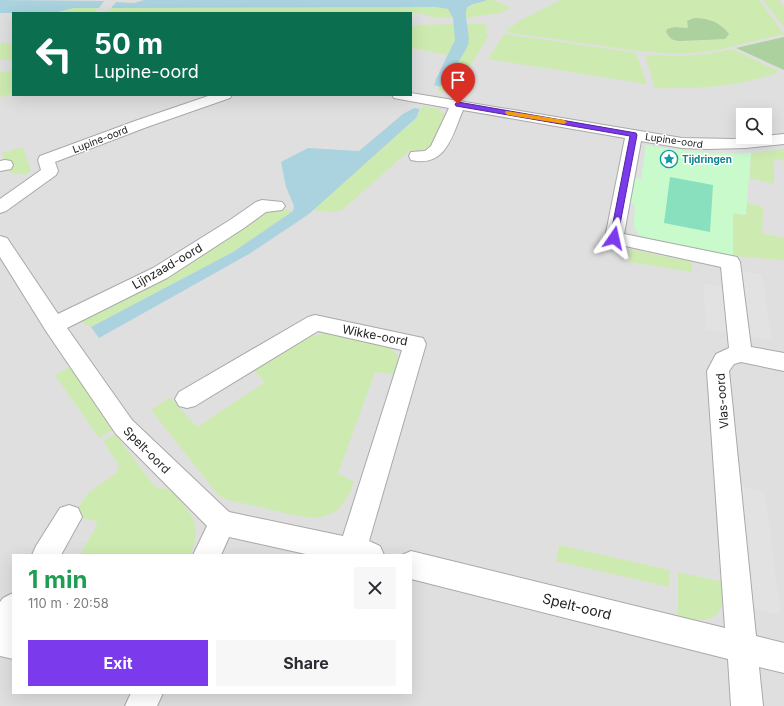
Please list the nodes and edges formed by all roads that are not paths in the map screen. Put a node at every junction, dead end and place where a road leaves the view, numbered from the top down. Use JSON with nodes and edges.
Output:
{"nodes":[{"id":1,"x":222,"y":96,"type":"edge"},
{"id":2,"x":406,"y":96,"type":"edge"},
{"id":3,"x":458,"y":104,"type":"junction"},
{"id":4,"x":634,"y":135,"type":"junction"},
{"id":5,"x":784,"y":139,"type":"edge"},
{"id":6,"x":417,"y":156,"type":"dead end"},
{"id":7,"x":276,"y":206,"type":"dead end"},
{"id":8,"x":0,"y":207,"type":"edge"},
{"id":9,"x":0,"y":242,"type":"edge"},
{"id":10,"x":54,"y":325,"type":"junction"},
{"id":11,"x":740,"y":354,"type":"junction"},
{"id":12,"x":784,"y":362,"type":"edge"},
{"id":13,"x":187,"y":399,"type":"dead end"},
{"id":14,"x":69,"y":517,"type":"dead end"},
{"id":15,"x":222,"y":523,"type":"junction"},
{"id":16,"x":361,"y":553,"type":"edge"},
{"id":17,"x":47,"y":554,"type":"edge"},
{"id":18,"x":207,"y":554,"type":"edge"},
{"id":19,"x":412,"y":565,"type":"edge"},
{"id":20,"x":12,"y":610,"type":"edge"},
{"id":21,"x":0,"y":629,"type":"edge"},
{"id":22,"x":0,"y":641,"type":"edge"},
{"id":23,"x":12,"y":644,"type":"edge"},
{"id":24,"x":742,"y":647,"type":"junction"},
{"id":25,"x":784,"y":658,"type":"edge"},
{"id":26,"x":147,"y":694,"type":"edge"},
{"id":27,"x":141,"y":706,"type":"edge"},
{"id":28,"x":747,"y":706,"type":"edge"}],
"edges":[{"from":1,"to":8,"type":"street","name":"Lupine-oord"},
{"from":2,"to":3,"type":"street","name":"Lupine-oord"},
{"from":3,"to":4,"type":"street","name":"Lupine-oord"},
{"from":3,"to":6,"type":"street"},
{"from":4,"to":5,"type":"street","name":"Lupine-oord"},
{"from":4,"to":11,"type":"street"},
{"from":7,"to":10,"type":"street","name":"Lijnzaad-oord"},
{"from":9,"to":10,"type":"street","name":"Spelt-oord"},
{"from":10,"to":15,"type":"street","name":"Spelt-oord"},
{"from":11,"to":12,"type":"street"},
{"from":11,"to":24,"type":"street","name":"Vlas-oord"},
{"from":13,"to":16,"type":"street","name":"Wikke-oord"},
{"from":14,"to":17,"type":"street"},
{"from":15,"to":16,"type":"street"},
{"from":15,"to":18,"type":"street"},
{"from":19,"to":24,"type":"street","name":"Spelt-oord"},
{"from":20,"to":21,"type":"street"},
{"from":22,"to":23,"type":"street"},
{"from":24,"to":25,"type":"street","name":"Spelt-oord"},
{"from":24,"to":28,"type":"street","name":"Vlas-oord"},
{"from":26,"to":27,"type":"street"}]}
